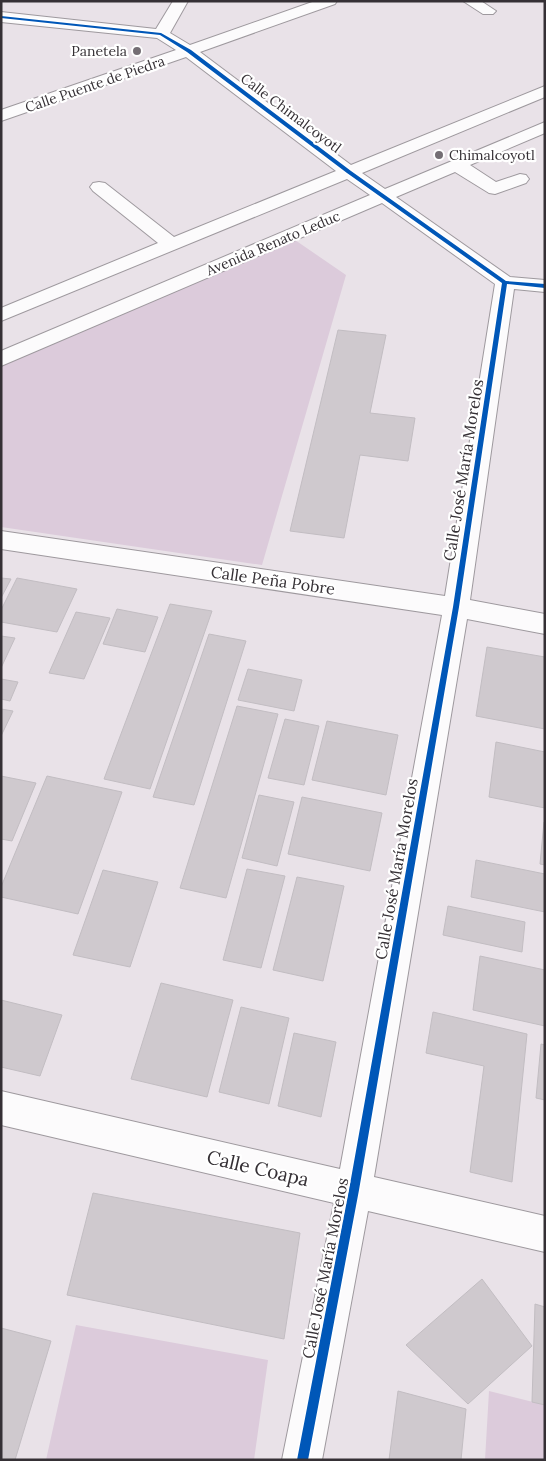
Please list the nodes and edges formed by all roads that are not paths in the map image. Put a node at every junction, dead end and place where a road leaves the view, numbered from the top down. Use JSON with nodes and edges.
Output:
{"nodes":[{"id":1,"x":181,"y":1,"type":"edge"},
{"id":2,"x":330,"y":1,"type":"edge"},
{"id":3,"x":470,"y":1,"type":"edge"},
{"id":4,"x":488,"y":11,"type":"dead end"},
{"id":5,"x":1,"y":17,"type":"edge"},
{"id":6,"x":161,"y":34,"type":"junction"},
{"id":7,"x":189,"y":51,"type":"junction"},
{"id":8,"x":545,"y":91,"type":"edge"},
{"id":9,"x":1,"y":116,"type":"edge"},
{"id":10,"x":545,"y":127,"type":"edge"},
{"id":11,"x":457,"y":165,"type":"junction"},
{"id":12,"x":349,"y":172,"type":"junction"},
{"id":13,"x":520,"y":179,"type":"dead end"},
{"id":14,"x":99,"y":187,"type":"dead end"},
{"id":15,"x":384,"y":196,"type":"junction"},
{"id":16,"x":172,"y":245,"type":"junction"},
{"id":17,"x":505,"y":282,"type":"junction"},
{"id":18,"x":545,"y":286,"type":"edge"},
{"id":19,"x":1,"y":315,"type":"edge"},
{"id":20,"x":1,"y":359,"type":"edge"},
{"id":21,"x":1,"y":540,"type":"edge"},
{"id":22,"x":456,"y":608,"type":"junction"},
{"id":23,"x":545,"y":624,"type":"edge"},
{"id":24,"x":1,"y":1108,"type":"edge"},
{"id":25,"x":354,"y":1190,"type":"junction"},
{"id":26,"x":545,"y":1234,"type":"edge"},
{"id":27,"x":302,"y":1460,"type":"edge"}],
"edges":[{"from":1,"to":6,"type":"street"},
{"from":2,"to":7,"type":"street","name":"Calle Puente de Piedra"},
{"from":3,"to":4,"type":"street"},
{"from":5,"to":6,"type":"street","name":"Calle Chimalcoyotl"},
{"from":6,"to":7,"type":"street","name":"Calle Chimalcoyotl"},
{"from":7,"to":9,"type":"street","name":"Calle Puente de Piedra"},
{"from":7,"to":12,"type":"street","name":"Calle Chimalcoyotl"},
{"from":8,"to":12,"type":"street"},
{"from":10,"to":11,"type":"street","name":"Avenida Renato Leduc"},
{"from":11,"to":13,"type":"street"},
{"from":11,"to":15,"type":"street","name":"Avenida Renato Leduc"},
{"from":12,"to":15,"type":"street","name":"Calle Chimalcoyotl"},
{"from":12,"to":16,"type":"street"},
{"from":14,"to":16,"type":"street"},
{"from":15,"to":17,"type":"street","name":"Calle Chimalcoyotl"},
{"from":15,"to":20,"type":"street","name":"Avenida Renato Leduc"},
{"from":16,"to":19,"type":"street"},
{"from":17,"to":18,"type":"street","name":"Calle Chimalcoyotl"},
{"from":17,"to":22,"type":"street","name":"Calle José María Morelos"},
{"from":21,"to":22,"type":"street","name":"Calle Peña Pobre"},
{"from":22,"to":23,"type":"street","name":"Calle Peña Pobre"},
{"from":22,"to":25,"type":"street","name":"Calle José María Morelos"},
{"from":24,"to":25,"type":"street","name":"Calle Coapa"},
{"from":25,"to":26,"type":"street","name":"Calle Coapa"},
{"from":25,"to":27,"type":"street","name":"Calle José María Morelos"}]}
